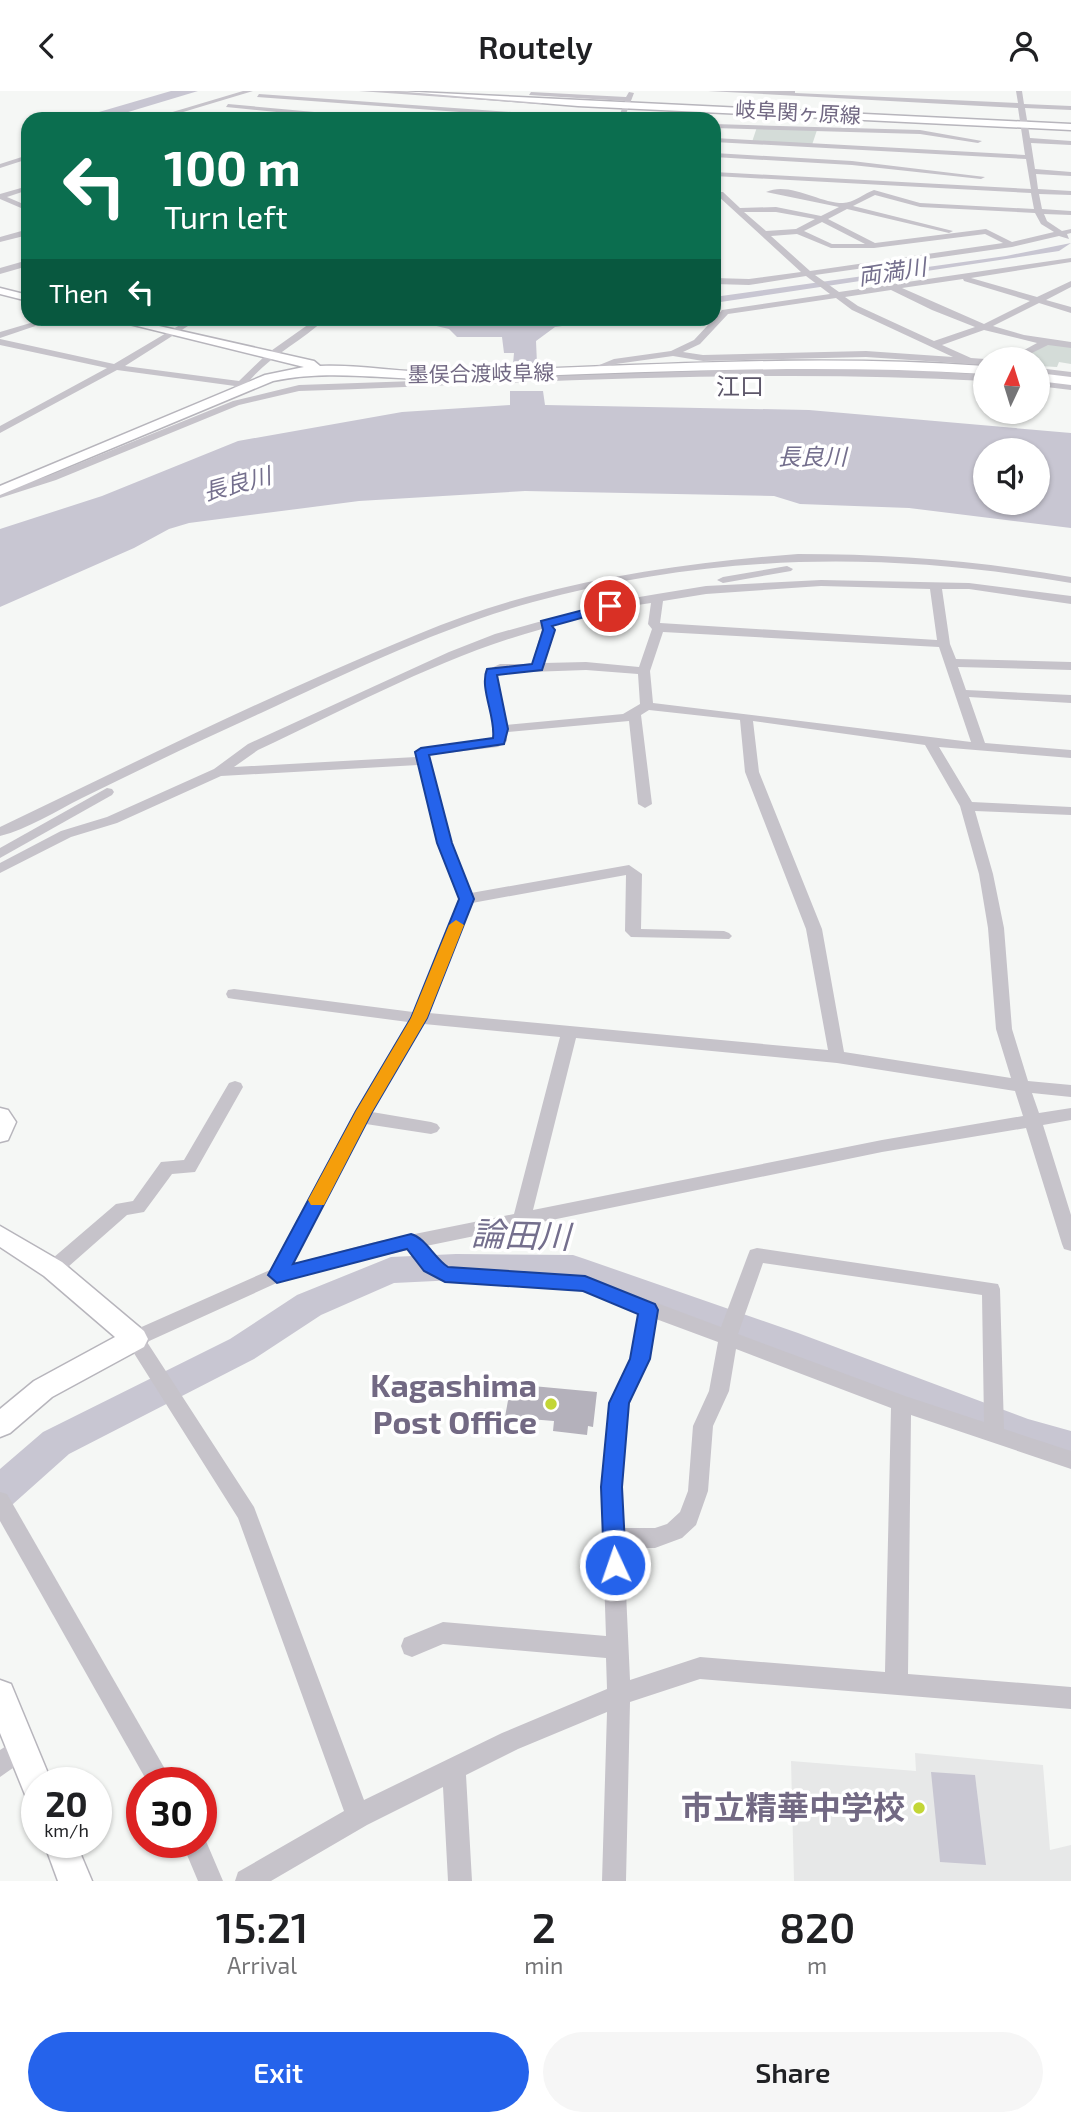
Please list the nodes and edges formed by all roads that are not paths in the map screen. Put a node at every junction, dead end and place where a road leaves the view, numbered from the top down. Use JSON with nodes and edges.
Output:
{"nodes":[{"id":1,"x":194,"y":91,"type":"edge"},
{"id":2,"x":250,"y":91,"type":"edge"},
{"id":3,"x":272,"y":91,"type":"edge"},
{"id":4,"x":362,"y":91,"type":"edge"},
{"id":5,"x":399,"y":91,"type":"edge"},
{"id":6,"x":476,"y":91,"type":"edge"},
{"id":7,"x":632,"y":91,"type":"edge"},
{"id":8,"x":711,"y":91,"type":"edge"},
{"id":9,"x":963,"y":91,"type":"edge"},
{"id":10,"x":1019,"y":91,"type":"edge"},
{"id":11,"x":433,"y":93,"type":"edge"},
{"id":12,"x":791,"y":93,"type":"edge"},
{"id":13,"x":871,"y":95,"type":"edge"},
{"id":14,"x":259,"y":96,"type":"junction"},
{"id":15,"x":823,"y":96,"type":"junction"},
{"id":16,"x":626,"y":103,"type":"junction"},
{"id":17,"x":963,"y":103,"type":"junction"},
{"id":18,"x":228,"y":106,"type":"junction"},
{"id":19,"x":1021,"y":106,"type":"junction"},
{"id":20,"x":1071,"y":108,"type":"edge"},
{"id":21,"x":159,"y":112,"type":"edge"},
{"id":22,"x":176,"y":112,"type":"edge"},
{"id":23,"x":208,"y":112,"type":"edge"},
{"id":24,"x":285,"y":112,"type":"edge"},
{"id":25,"x":405,"y":112,"type":"joint"},
{"id":26,"x":623,"y":112,"type":"edge"},
{"id":27,"x":821,"y":113,"type":"junction"},
{"id":28,"x":976,"y":122,"type":"junction"},
{"id":29,"x":1022,"y":123,"type":"junction"},
{"id":30,"x":721,"y":125,"type":"edge"},
{"id":31,"x":1071,"y":126,"type":"edge"},
{"id":32,"x":755,"y":127,"type":"junction"},
{"id":33,"x":817,"y":128,"type":"junction"},
{"id":34,"x":721,"y":140,"type":"edge"},
{"id":35,"x":1025,"y":140,"type":"junction"},
{"id":36,"x":978,"y":141,"type":"junction"},
{"id":37,"x":750,"y":142,"type":"junction"},
{"id":38,"x":1071,"y":143,"type":"edge"},
{"id":39,"x":816,"y":146,"type":"junction"},
{"id":40,"x":721,"y":155,"type":"edge"},
{"id":41,"x":980,"y":155,"type":"junction"},
{"id":42,"x":1027,"y":157,"type":"junction"},
{"id":43,"x":21,"y":158,"type":"edge"},
{"id":44,"x":814,"y":160,"type":"junction"},
{"id":45,"x":0,"y":166,"type":"edge"},
{"id":46,"x":1031,"y":171,"type":"junction"},
{"id":47,"x":721,"y":174,"type":"edge"},
{"id":48,"x":726,"y":174,"type":"junction"},
{"id":49,"x":1071,"y":174,"type":"edge"},
{"id":50,"x":773,"y":177,"type":"junction"},
{"id":51,"x":981,"y":177,"type":"junction"},
{"id":52,"x":811,"y":179,"type":"junction"},
{"id":53,"x":874,"y":183,"type":"junction"},
{"id":54,"x":721,"y":185,"type":"edge"},
{"id":55,"x":983,"y":188,"type":"junction"},
{"id":56,"x":21,"y":190,"type":"edge"},
{"id":57,"x":1033,"y":190,"type":"junction"},
{"id":58,"x":770,"y":192,"type":"junction"},
{"id":59,"x":874,"y":192,"type":"junction"},
{"id":60,"x":1071,"y":193,"type":"edge"},
{"id":61,"x":0,"y":196,"type":"edge"},
{"id":62,"x":721,"y":197,"type":"edge"},
{"id":63,"x":19,"y":205,"type":"joint"},
{"id":64,"x":768,"y":207,"type":"junction"},
{"id":65,"x":847,"y":207,"type":"junction"},
{"id":66,"x":984,"y":208,"type":"junction"},
{"id":67,"x":0,"y":210,"type":"edge"},
{"id":68,"x":739,"y":210,"type":"junction"},
{"id":69,"x":1038,"y":211,"type":"junction"},
{"id":70,"x":1071,"y":213,"type":"edge"},
{"id":71,"x":821,"y":218,"type":"junction"},
{"id":72,"x":798,"y":230,"type":"junction"},
{"id":73,"x":986,"y":230,"type":"junction"},
{"id":74,"x":958,"y":233,"type":"junction"},
{"id":75,"x":21,"y":234,"type":"edge"},
{"id":76,"x":764,"y":234,"type":"junction"},
{"id":77,"x":1067,"y":235,"type":"edge"},
{"id":78,"x":0,"y":240,"type":"edge"},
{"id":79,"x":1012,"y":245,"type":"junction"},
{"id":80,"x":874,"y":246,"type":"junction"},
{"id":81,"x":1071,"y":260,"type":"edge"},
{"id":82,"x":21,"y":265,"type":"edge"},
{"id":83,"x":0,"y":271,"type":"edge"},
{"id":84,"x":808,"y":273,"type":"junction"},
{"id":85,"x":961,"y":278,"type":"junction"},
{"id":86,"x":721,"y":281,"type":"edge"},
{"id":87,"x":1071,"y":284,"type":"edge"},
{"id":88,"x":893,"y":287,"type":"junction"},
{"id":89,"x":0,"y":291,"type":"edge"},
{"id":90,"x":1056,"y":291,"type":"junction"},
{"id":91,"x":1071,"y":294,"type":"edge"},
{"id":92,"x":21,"y":296,"type":"edge"},
{"id":93,"x":837,"y":296,"type":"junction"},
{"id":94,"x":1040,"y":302,"type":"junction"},
{"id":95,"x":1071,"y":310,"type":"edge"},
{"id":96,"x":721,"y":316,"type":"edge"},
{"id":97,"x":29,"y":326,"type":"edge"},
{"id":98,"x":147,"y":326,"type":"edge"},
{"id":99,"x":184,"y":326,"type":"edge"},
{"id":100,"x":311,"y":326,"type":"edge"},
{"id":101,"x":712,"y":326,"type":"edge"},
{"id":102,"x":986,"y":326,"type":"junction"},
{"id":103,"x":174,"y":332,"type":"junction"},
{"id":104,"x":0,"y":335,"type":"edge"},
{"id":105,"x":0,"y":342,"type":"edge"},
{"id":106,"x":1046,"y":342,"type":"junction"},
{"id":107,"x":935,"y":344,"type":"junction"},
{"id":108,"x":1071,"y":345,"type":"edge"},
{"id":109,"x":1036,"y":347,"type":"edge"},
{"id":110,"x":673,"y":353,"type":"junction"},
{"id":111,"x":271,"y":355,"type":"junction"},
{"id":112,"x":969,"y":361,"type":"junction"},
{"id":113,"x":973,"y":361,"type":"edge"},
{"id":114,"x":815,"y":363,"type":"junction"},
{"id":115,"x":115,"y":367,"type":"junction"},
{"id":116,"x":329,"y":369,"type":"junction"},
{"id":117,"x":973,"y":369,"type":"edge"},
{"id":118,"x":595,"y":370,"type":"junction"},
{"id":119,"x":1050,"y":372,"type":"edge"},
{"id":120,"x":915,"y":373,"type":"junction"},
{"id":121,"x":1071,"y":375,"type":"edge"},
{"id":122,"x":973,"y":376,"type":"edge"},
{"id":123,"x":1050,"y":378,"type":"edge"},
{"id":124,"x":1071,"y":381,"type":"edge"},
{"id":125,"x":1050,"y":384,"type":"edge"},
{"id":126,"x":1071,"y":387,"type":"edge"},
{"id":127,"x":239,"y":388,"type":"junction"},
{"id":128,"x":2,"y":427,"type":"edge"},
{"id":129,"x":0,"y":491,"type":"edge"},
{"id":130,"x":905,"y":560,"type":"junction"},
{"id":131,"x":1071,"y":580,"type":"edge"},
{"id":132,"x":935,"y":584,"type":"junction"},
{"id":133,"x":662,"y":597,"type":"junction"},
{"id":134,"x":1071,"y":600,"type":"edge"},
{"id":135,"x":545,"y":624,"type":"junction"},
{"id":136,"x":658,"y":628,"type":"junction"},
{"id":137,"x":944,"y":644,"type":"junction"},
{"id":138,"x":952,"y":663,"type":"junction"},
{"id":139,"x":1071,"y":666,"type":"edge"},
{"id":140,"x":537,"y":667,"type":"junction"},
{"id":141,"x":644,"y":671,"type":"junction"},
{"id":142,"x":960,"y":694,"type":"junction"},
{"id":143,"x":1071,"y":699,"type":"edge"},
{"id":144,"x":641,"y":711,"type":"junction"},
{"id":145,"x":746,"y":717,"type":"junction"},
{"id":146,"x":501,"y":729,"type":"junction"},
{"id":147,"x":930,"y":742,"type":"junction"},
{"id":148,"x":980,"y":747,"type":"junction"},
{"id":149,"x":1071,"y":754,"type":"edge"},
{"id":150,"x":424,"y":761,"type":"junction"},
{"id":151,"x":131,"y":770,"type":"junction"},
{"id":152,"x":219,"y":772,"type":"junction"},
{"id":153,"x":645,"y":804,"type":"dead end"},
{"id":154,"x":967,"y":806,"type":"junction"},
{"id":155,"x":1071,"y":811,"type":"edge"},
{"id":156,"x":0,"y":832,"type":"edge"},
{"id":157,"x":0,"y":855,"type":"edge"},
{"id":158,"x":0,"y":869,"type":"edge"},
{"id":159,"x":466,"y":899,"type":"junction"},
{"id":160,"x":724,"y":936,"type":"dead end"},
{"id":161,"x":234,"y":994,"type":"dead end"},
{"id":162,"x":419,"y":1018,"type":"junction"},
{"id":163,"x":569,"y":1032,"type":"junction"},
{"id":164,"x":837,"y":1057,"type":"junction"},
{"id":165,"x":1022,"y":1086,"type":"junction"},
{"id":166,"x":235,"y":1087,"type":"dead end"},
{"id":167,"x":1071,"y":1091,"type":"edge"},
{"id":168,"x":1071,"y":1114,"type":"edge"},
{"id":169,"x":0,"y":1116,"type":"edge"},
{"id":170,"x":361,"y":1117,"type":"junction"},
{"id":171,"x":1033,"y":1123,"type":"junction"},
{"id":172,"x":431,"y":1128,"type":"dead end"},
{"id":173,"x":0,"y":1134,"type":"edge"},
{"id":174,"x":522,"y":1218,"type":"junction"},
{"id":175,"x":0,"y":1235,"type":"edge"},
{"id":176,"x":411,"y":1241,"type":"junction"},
{"id":177,"x":1071,"y":1244,"type":"edge"},
{"id":178,"x":53,"y":1269,"type":"junction"},
{"id":179,"x":277,"y":1275,"type":"junction"},
{"id":180,"x":648,"y":1310,"type":"junction"},
{"id":181,"x":729,"y":1331,"type":"junction"},
{"id":182,"x":135,"y":1339,"type":"junction"},
{"id":183,"x":901,"y":1403,"type":"junction"},
{"id":184,"x":0,"y":1425,"type":"edge"},
{"id":185,"x":994,"y":1425,"type":"junction"},
{"id":186,"x":1071,"y":1460,"type":"edge"},
{"id":187,"x":1,"y":1502,"type":"edge"},
{"id":188,"x":613,"y":1538,"type":"junction"},
{"id":189,"x":412,"y":1646,"type":"dead end"},
{"id":190,"x":618,"y":1648,"type":"junction"},
{"id":191,"x":896,"y":1684,"type":"junction"},
{"id":192,"x":0,"y":1695,"type":"edge"},
{"id":193,"x":620,"y":1695,"type":"junction"},
{"id":194,"x":1071,"y":1698,"type":"edge"},
{"id":195,"x":11,"y":1757,"type":"edge"},
{"id":196,"x":152,"y":1767,"type":"edge"},
{"id":197,"x":454,"y":1769,"type":"junction"},
{"id":198,"x":358,"y":1816,"type":"junction"},
{"id":199,"x":66,"y":1858,"type":"edge"},
{"id":200,"x":201,"y":1858,"type":"edge"},
{"id":201,"x":75,"y":1881,"type":"edge"},
{"id":202,"x":211,"y":1881,"type":"edge"},
{"id":203,"x":247,"y":1881,"type":"edge"},
{"id":204,"x":460,"y":1881,"type":"edge"},
{"id":205,"x":614,"y":1881,"type":"edge"}],
"edges":[{"from":1,"to":21,"type":"street"},
{"from":2,"to":22,"type":"street"},
{"from":3,"to":14,"type":"street"},
{"from":4,"to":11,"type":"street"},
{"from":5,"to":11,"type":"main road","name":"岐阜関ヶ原線"},
{"from":6,"to":16,"type":"street"},
{"from":7,"to":16,"type":"street"},
{"from":8,"to":12,"type":"street"},
{"from":9,"to":17,"type":"street"},
{"from":10,"to":19,"type":"street"},
{"from":11,"to":16,"type":"main road","name":"岐阜関ヶ原線"},
{"from":11,"to":16,"type":"street"},
{"from":11,"to":25,"type":"street"},
{"from":12,"to":15,"type":"street"},
{"from":13,"to":15,"type":"street"},
{"from":13,"to":17,"type":"street"},
{"from":14,"to":18,"type":"street"},
{"from":14,"to":25,"type":"street"},
{"from":15,"to":27,"type":"street"},
{"from":16,"to":26,"type":"street"},
{"from":16,"to":27,"type":"main road","name":"岐阜関ヶ原線"},
{"from":17,"to":19,"type":"street"},
{"from":18,"to":23,"type":"street"},
{"from":18,"to":24,"type":"street"},
{"from":19,"to":20,"type":"street"},
{"from":19,"to":29,"type":"street"},
{"from":27,"to":28,"type":"main road","name":"岐阜関ヶ原線"},
{"from":27,"to":29,"type":"main road","name":"岐阜関ヶ原線"},
{"from":27,"to":33,"type":"street"},
{"from":28,"to":29,"type":"main road","name":"岐阜関ヶ原線"},
{"from":28,"to":36,"type":"street"},
{"from":29,"to":31,"type":"main road","name":"岐阜関ヶ原線"},
{"from":29,"to":35,"type":"street"},
{"from":30,"to":32,"type":"street"},
{"from":32,"to":33,"type":"street"},
{"from":32,"to":37,"type":"street"},
{"from":33,"to":36,"type":"street"},
{"from":33,"to":39,"type":"street"},
{"from":34,"to":37,"type":"street"},
{"from":35,"to":38,"type":"street"},
{"from":35,"to":42,"type":"street"},
{"from":36,"to":41,"type":"street"},
{"from":37,"to":39,"type":"street"},
{"from":39,"to":41,"type":"street"},
{"from":39,"to":44,"type":"street"},
{"from":40,"to":44,"type":"street"},
{"from":41,"to":42,"type":"street"},
{"from":41,"to":51,"type":"street"},
{"from":42,"to":46,"type":"street"},
{"from":43,"to":45,"type":"street"},
{"from":44,"to":51,"type":"street"},
{"from":44,"to":52,"type":"street"},
{"from":46,"to":49,"type":"street"},
{"from":46,"to":57,"type":"street"},
{"from":47,"to":48,"type":"street"},
{"from":48,"to":50,"type":"street"},
{"from":48,"to":54,"type":"street"},
{"from":50,"to":52,"type":"street"},
{"from":50,"to":58,"type":"street"},
{"from":51,"to":55,"type":"street"},
{"from":52,"to":53,"type":"street"},
{"from":53,"to":55,"type":"street"},
{"from":53,"to":59,"type":"street"},
{"from":55,"to":57,"type":"street"},
{"from":56,"to":61,"type":"street"},
{"from":57,"to":60,"type":"street"},
{"from":57,"to":69,"type":"street"},
{"from":58,"to":64,"type":"street"},
{"from":58,"to":65,"type":"street"},
{"from":59,"to":65,"type":"street"},
{"from":59,"to":66,"type":"street"},
{"from":61,"to":63,"type":"street"},
{"from":62,"to":68,"type":"street"},
{"from":63,"to":67,"type":"street"},
{"from":64,"to":68,"type":"street"},
{"from":64,"to":71,"type":"street"},
{"from":65,"to":71,"type":"street"},
{"from":65,"to":74,"type":"street"},
{"from":66,"to":69,"type":"street"},
{"from":66,"to":73,"type":"street"},
{"from":68,"to":76,"type":"street"},
{"from":69,"to":70,"type":"street"},
{"from":69,"to":77,"type":"street"},
{"from":71,"to":72,"type":"street"},
{"from":71,"to":80,"type":"street"},
{"from":72,"to":76,"type":"street"},
{"from":72,"to":80,"type":"street"},
{"from":73,"to":74,"type":"street"},
{"from":73,"to":79,"type":"street"},
{"from":74,"to":80,"type":"street"},
{"from":75,"to":78,"type":"street"},
{"from":76,"to":84,"type":"street"},
{"from":77,"to":79,"type":"street"},
{"from":79,"to":84,"type":"street"},
{"from":81,"to":85,"type":"street"},
{"from":82,"to":83,"type":"street"},
{"from":84,"to":86,"type":"street"},
{"from":84,"to":93,"type":"street"},
{"from":85,"to":88,"type":"street"},
{"from":85,"to":94,"type":"street"},
{"from":87,"to":90,"type":"street"},
{"from":88,"to":93,"type":"street"},
{"from":88,"to":102,"type":"street"},
{"from":89,"to":92,"type":"main road"},
{"from":90,"to":91,"type":"street"},
{"from":90,"to":94,"type":"street"},
{"from":93,"to":96,"type":"street"},
{"from":93,"to":107,"type":"street"},
{"from":94,"to":95,"type":"street"},
{"from":94,"to":102,"type":"street"},
{"from":97,"to":104,"type":"street"},
{"from":98,"to":103,"type":"main road"},
{"from":99,"to":103,"type":"street"},
{"from":100,"to":111,"type":"street"},
{"from":101,"to":110,"type":"street"},
{"from":102,"to":106,"type":"street"},
{"from":102,"to":107,"type":"street"},
{"from":103,"to":111,"type":"main road"},
{"from":103,"to":115,"type":"street"},
{"from":105,"to":115,"type":"street"},
{"from":106,"to":108,"type":"street"},
{"from":106,"to":109,"type":"street"},
{"from":107,"to":112,"type":"street"},
{"from":110,"to":112,"type":"street"},
{"from":110,"to":118,"type":"street"},
{"from":111,"to":116,"type":"main road"},
{"from":111,"to":127,"type":"street"},
{"from":112,"to":113,"type":"street"},
{"from":114,"to":117,"type":"main road","name":"墨俣合渡岐阜線"},
{"from":114,"to":118,"type":"main road","name":"墨俣合渡岐阜線"},
{"from":114,"to":120,"type":"street"},
{"from":115,"to":127,"type":"street"},
{"from":115,"to":128,"type":"street"},
{"from":116,"to":118,"type":"main road","name":"墨俣合渡岐阜線"},
{"from":116,"to":127,"type":"main road","name":"墨俣合渡岐阜線"},
{"from":119,"to":121,"type":"street"},
{"from":120,"to":122,"type":"street"},
{"from":120,"to":129,"type":"street"},
{"from":123,"to":124,"type":"main road"},
{"from":125,"to":126,"type":"street"},
{"from":127,"to":129,"type":"main road","name":"墨俣合渡岐阜線"},
{"from":130,"to":131,"type":"street"},
{"from":130,"to":133,"type":"street"},
{"from":130,"to":151,"type":"street"},
{"from":132,"to":133,"type":"street"},
{"from":132,"to":134,"type":"street"},
{"from":132,"to":137,"type":"street"},
{"from":133,"to":135,"type":"street"},
{"from":133,"to":136,"type":"street"},
{"from":135,"to":140,"type":"street"},
{"from":135,"to":152,"type":"street"},
{"from":136,"to":137,"type":"street"},
{"from":136,"to":141,"type":"street"},
{"from":137,"to":138,"type":"street"},
{"from":138,"to":139,"type":"street"},
{"from":138,"to":142,"type":"street"},
{"from":140,"to":141,"type":"street"},
{"from":140,"to":146,"type":"street"},
{"from":141,"to":144,"type":"street"},
{"from":142,"to":143,"type":"street"},
{"from":142,"to":148,"type":"street"},
{"from":144,"to":145,"type":"street"},
{"from":144,"to":146,"type":"street"},
{"from":144,"to":153,"type":"street"},
{"from":145,"to":147,"type":"street"},
{"from":145,"to":164,"type":"street"},
{"from":146,"to":150,"type":"street"},
{"from":147,"to":148,"type":"street"},
{"from":147,"to":154,"type":"street"},
{"from":148,"to":149,"type":"street"},
{"from":150,"to":152,"type":"street"},
{"from":150,"to":159,"type":"street"},
{"from":151,"to":156,"type":"street"},
{"from":151,"to":157,"type":"street"},
{"from":152,"to":158,"type":"street"},
{"from":154,"to":155,"type":"street"},
{"from":154,"to":165,"type":"street"},
{"from":159,"to":160,"type":"street"},
{"from":159,"to":162,"type":"street"},
{"from":161,"to":162,"type":"street"},
{"from":162,"to":163,"type":"street"},
{"from":162,"to":170,"type":"street"},
{"from":163,"to":164,"type":"street"},
{"from":163,"to":174,"type":"street"},
{"from":164,"to":165,"type":"street"},
{"from":165,"to":167,"type":"street"},
{"from":165,"to":171,"type":"street"},
{"from":166,"to":178,"type":"street"},
{"from":168,"to":171,"type":"street"},
{"from":169,"to":173,"type":"main road"},
{"from":170,"to":172,"type":"street"},
{"from":170,"to":179,"type":"street"},
{"from":171,"to":174,"type":"street"},
{"from":171,"to":177,"type":"street"},
{"from":174,"to":176,"type":"street"},
{"from":175,"to":178,"type":"main road"},
{"from":176,"to":179,"type":"street"},
{"from":176,"to":180,"type":"street"},
{"from":178,"to":182,"type":"main road"},
{"from":179,"to":182,"type":"street"},
{"from":180,"to":181,"type":"street"},
{"from":180,"to":188,"type":"street"},
{"from":181,"to":183,"type":"street"},
{"from":181,"to":185,"type":"street"},
{"from":181,"to":188,"type":"street"},
{"from":182,"to":184,"type":"main road"},
{"from":182,"to":198,"type":"street"},
{"from":183,"to":185,"type":"street"},
{"from":183,"to":191,"type":"street"},
{"from":185,"to":186,"type":"street"},
{"from":187,"to":196,"type":"street"},
{"from":188,"to":190,"type":"street"},
{"from":189,"to":190,"type":"street"},
{"from":190,"to":193,"type":"street"},
{"from":191,"to":193,"type":"street"},
{"from":191,"to":194,"type":"street"},
{"from":192,"to":195,"type":"main road"},
{"from":193,"to":197,"type":"street"},
{"from":193,"to":205,"type":"street"},
{"from":197,"to":198,"type":"street"},
{"from":197,"to":204,"type":"street"},
{"from":198,"to":203,"type":"street"},
{"from":199,"to":201,"type":"main road"},
{"from":200,"to":202,"type":"street"}]}
